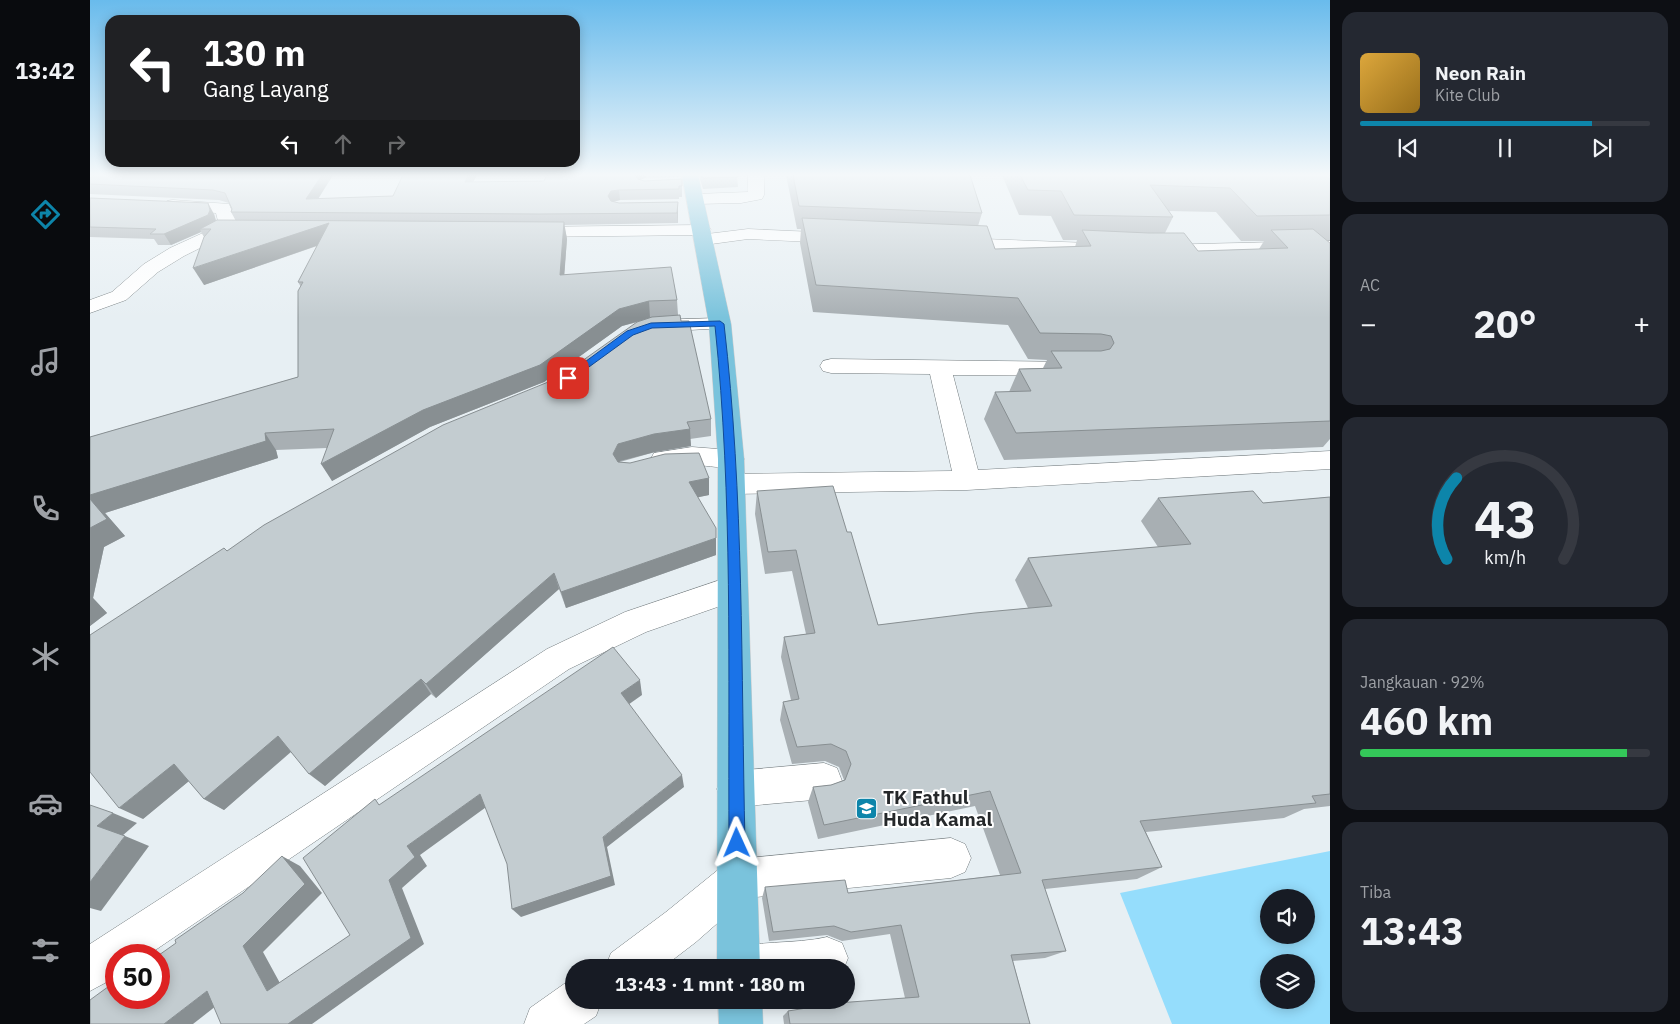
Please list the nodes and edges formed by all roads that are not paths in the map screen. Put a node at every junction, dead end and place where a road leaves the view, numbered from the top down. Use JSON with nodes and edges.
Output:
{"nodes":[{"id":1,"x":227,"y":223,"type":"edge"},
{"id":2,"x":568,"y":223,"type":"edge"},
{"id":3,"x":696,"y":223,"type":"edge"},
{"id":4,"x":727,"y":223,"type":"edge"},
{"id":5,"x":223,"y":230,"type":"junction"},
{"id":6,"x":253,"y":230,"type":"edge"},
{"id":7,"x":511,"y":232,"type":"edge"},
{"id":8,"x":857,"y":239,"type":"edge"},
{"id":9,"x":937,"y":243,"type":"edge"},
{"id":10,"x":1300,"y":247,"type":"junction"},
{"id":11,"x":1330,"y":247,"type":"edge"},
{"id":12,"x":1106,"y":250,"type":"edge"},
{"id":13,"x":1146,"y":251,"type":"edge"},
{"id":14,"x":1322,"y":266,"type":"edge"},
{"id":15,"x":90,"y":307,"type":"edge"},
{"id":16,"x":720,"y":324,"type":"junction"},
{"id":17,"x":630,"y":333,"type":"edge"},
{"id":18,"x":831,"y":366,"type":"dead end"},
{"id":19,"x":939,"y":366,"type":"junction"},
{"id":20,"x":1087,"y":369,"type":"edge"},
{"id":21,"x":646,"y":459,"type":"edge"},
{"id":22,"x":1330,"y":460,"type":"edge"},
{"id":23,"x":731,"y":462,"type":"junction"},
{"id":24,"x":967,"y":480,"type":"junction"},
{"id":25,"x":732,"y":589,"type":"junction"},
{"id":26,"x":824,"y":782,"type":"dead end"},
{"id":27,"x":735,"y":789,"type":"junction"},
{"id":28,"x":951,"y":858,"type":"dead end"},
{"id":29,"x":738,"y":879,"type":"junction"},
{"id":30,"x":827,"y":958,"type":"dead end"},
{"id":31,"x":638,"y":959,"type":"edge"},
{"id":32,"x":739,"y":959,"type":"edge"},
{"id":33,"x":823,"y":959,"type":"edge"},
{"id":34,"x":90,"y":969,"type":"edge"},
{"id":35,"x":567,"y":1009,"type":"edge"},
{"id":36,"x":740,"y":1009,"type":"edge"},
{"id":37,"x":546,"y":1024,"type":"edge"},
{"id":38,"x":741,"y":1024,"type":"edge"}],
"edges":[{"from":1,"to":5,"type":"street"},
{"from":2,"to":7,"type":"street"},
{"from":3,"to":16,"type":"main road"},
{"from":4,"to":8,"type":"street"},
{"from":5,"to":6,"type":"street"},
{"from":5,"to":15,"type":"street"},
{"from":9,"to":12,"type":"street"},
{"from":10,"to":11,"type":"street"},
{"from":10,"to":13,"type":"street"},
{"from":10,"to":14,"type":"street"},
{"from":16,"to":17,"type":"street"},
{"from":16,"to":23,"type":"main road"},
{"from":18,"to":19,"type":"street"},
{"from":19,"to":20,"type":"street"},
{"from":19,"to":24,"type":"street"},
{"from":21,"to":23,"type":"street"},
{"from":22,"to":24,"type":"street"},
{"from":23,"to":24,"type":"street"},
{"from":23,"to":25,"type":"main road"},
{"from":25,"to":27,"type":"main road"},
{"from":25,"to":34,"type":"street"},
{"from":26,"to":27,"type":"street"},
{"from":27,"to":29,"type":"main road"},
{"from":28,"to":29,"type":"street"},
{"from":29,"to":31,"type":"street"},
{"from":29,"to":32,"type":"main road"},
{"from":30,"to":33,"type":"street"},
{"from":35,"to":37,"type":"street"},
{"from":36,"to":38,"type":"main road"}]}
